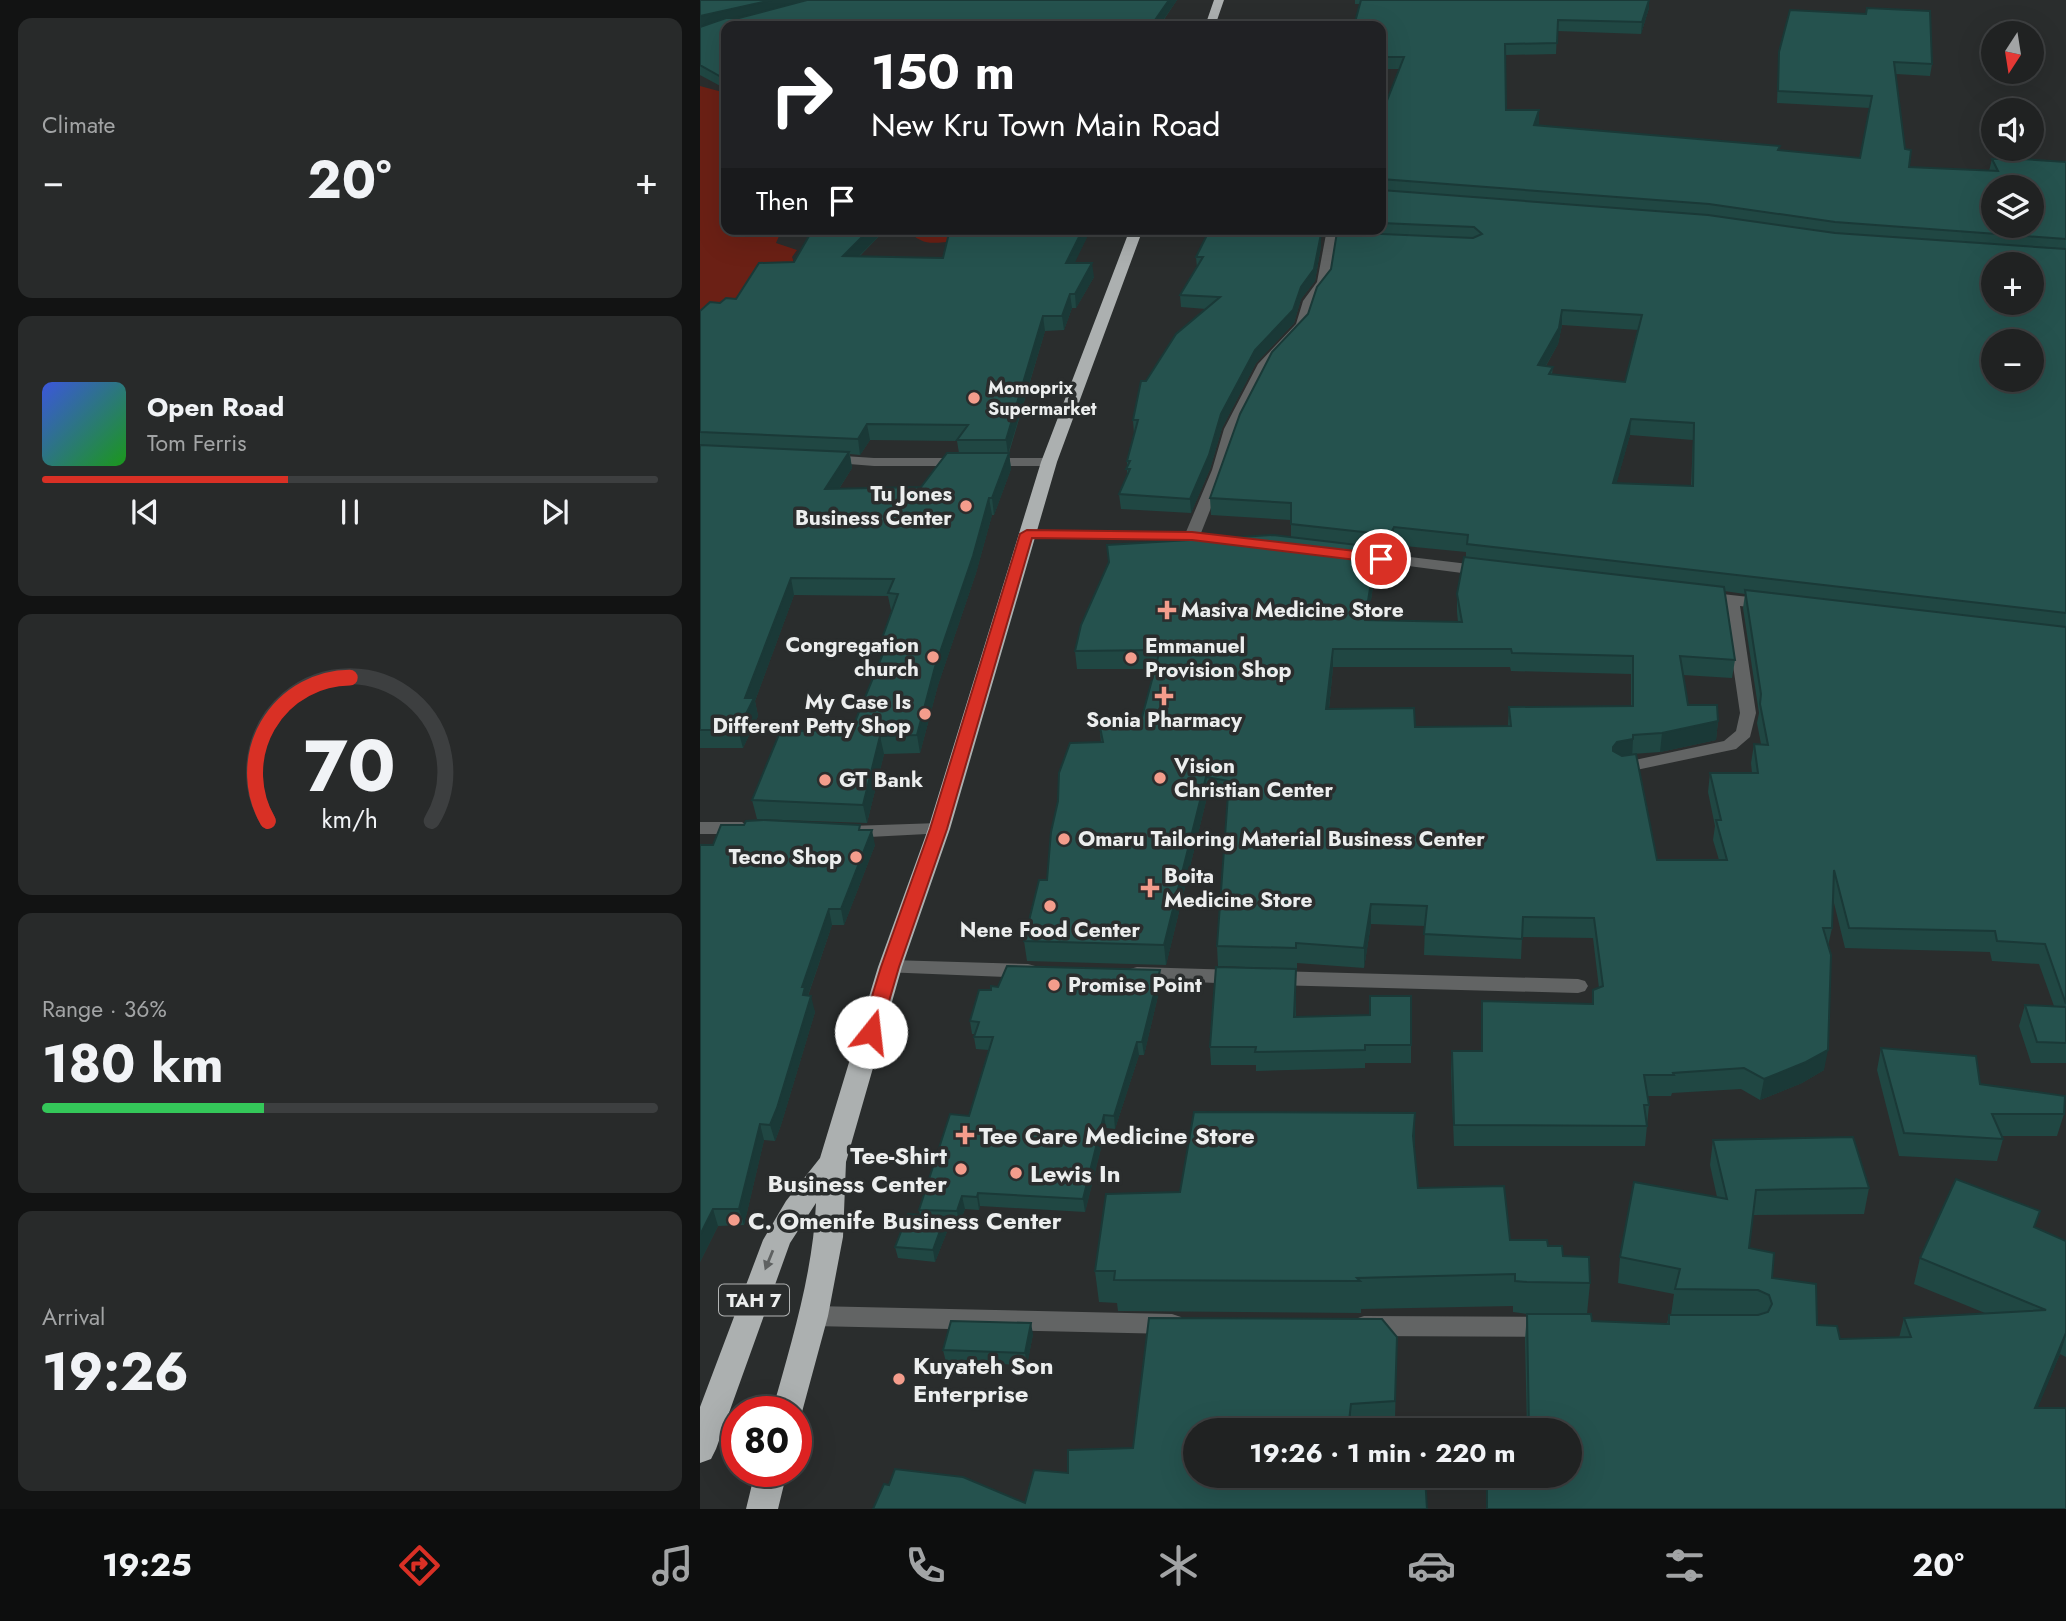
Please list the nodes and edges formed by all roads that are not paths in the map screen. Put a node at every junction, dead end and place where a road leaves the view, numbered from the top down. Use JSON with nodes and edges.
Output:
{"nodes":[{"id":1,"x":1219,"y":0,"type":"edge"},
{"id":2,"x":1212,"y":21,"type":"edge"},
{"id":3,"x":1135,"y":235,"type":"edge"},
{"id":4,"x":1336,"y":237,"type":"edge"},
{"id":5,"x":813,"y":458,"type":"edge"},
{"id":6,"x":1049,"y":462,"type":"junction"},
{"id":7,"x":1027,"y":534,"type":"junction"},
{"id":8,"x":1192,"y":536,"type":"junction"},
{"id":9,"x":1247,"y":543,"type":"edge"},
{"id":10,"x":1344,"y":554,"type":"edge"},
{"id":11,"x":1496,"y":572,"type":"edge"},
{"id":12,"x":1690,"y":595,"type":"edge"},
{"id":13,"x":1731,"y":600,"type":"junction"},
{"id":14,"x":1785,"y":606,"type":"edge"},
{"id":15,"x":1622,"y":768,"type":"edge"},
{"id":16,"x":700,"y":828,"type":"edge"},
{"id":17,"x":754,"y":828,"type":"edge"},
{"id":18,"x":939,"y":829,"type":"junction"},
{"id":19,"x":833,"y":831,"type":"edge"},
{"id":20,"x":890,"y":967,"type":"junction"},
{"id":21,"x":1041,"y":971,"type":"edge"},
{"id":22,"x":1110,"y":973,"type":"edge"},
{"id":23,"x":1578,"y":986,"type":"dead end"},
{"id":24,"x":832,"y":1162,"type":"junction"},
{"id":25,"x":813,"y":1316,"type":"junction"},
{"id":26,"x":1196,"y":1325,"type":"edge"},
{"id":27,"x":1335,"y":1325,"type":"edge"},
{"id":28,"x":1572,"y":1327,"type":"edge"},
{"id":29,"x":791,"y":1396,"type":"edge"},
{"id":30,"x":700,"y":1450,"type":"edge"},
{"id":31,"x":767,"y":1487,"type":"edge"},
{"id":32,"x":762,"y":1509,"type":"edge"}],
"edges":[{"from":1,"to":2,"type":"highway"},
{"from":3,"to":6,"type":"highway","number":"TAH 7"},
{"from":4,"to":8,"type":"street"},
{"from":5,"to":6,"type":"street"},
{"from":6,"to":7,"type":"highway","number":"TAH 7"},
{"from":7,"to":8,"type":"street"},
{"from":7,"to":18,"type":"highway","number":"TAH 7"},
{"from":8,"to":9,"type":"street"},
{"from":10,"to":11,"type":"street"},
{"from":12,"to":13,"type":"street"},
{"from":13,"to":14,"type":"street"},
{"from":13,"to":15,"type":"street"},
{"from":16,"to":17,"type":"street"},
{"from":18,"to":19,"type":"street"},
{"from":18,"to":20,"type":"highway","number":"TAH 7"},
{"from":20,"to":21,"type":"street"},
{"from":20,"to":24,"type":"highway","number":"TAH 7"},
{"from":22,"to":23,"type":"street"},
{"from":24,"to":25,"type":"highway","number":"TAH 7"},
{"from":24,"to":30,"type":"highway","number":"TAH 7","one_way":true},
{"from":25,"to":26,"type":"street"},
{"from":25,"to":29,"type":"highway","number":"TAH 7"},
{"from":27,"to":28,"type":"street"},
{"from":31,"to":32,"type":"highway"}]}
